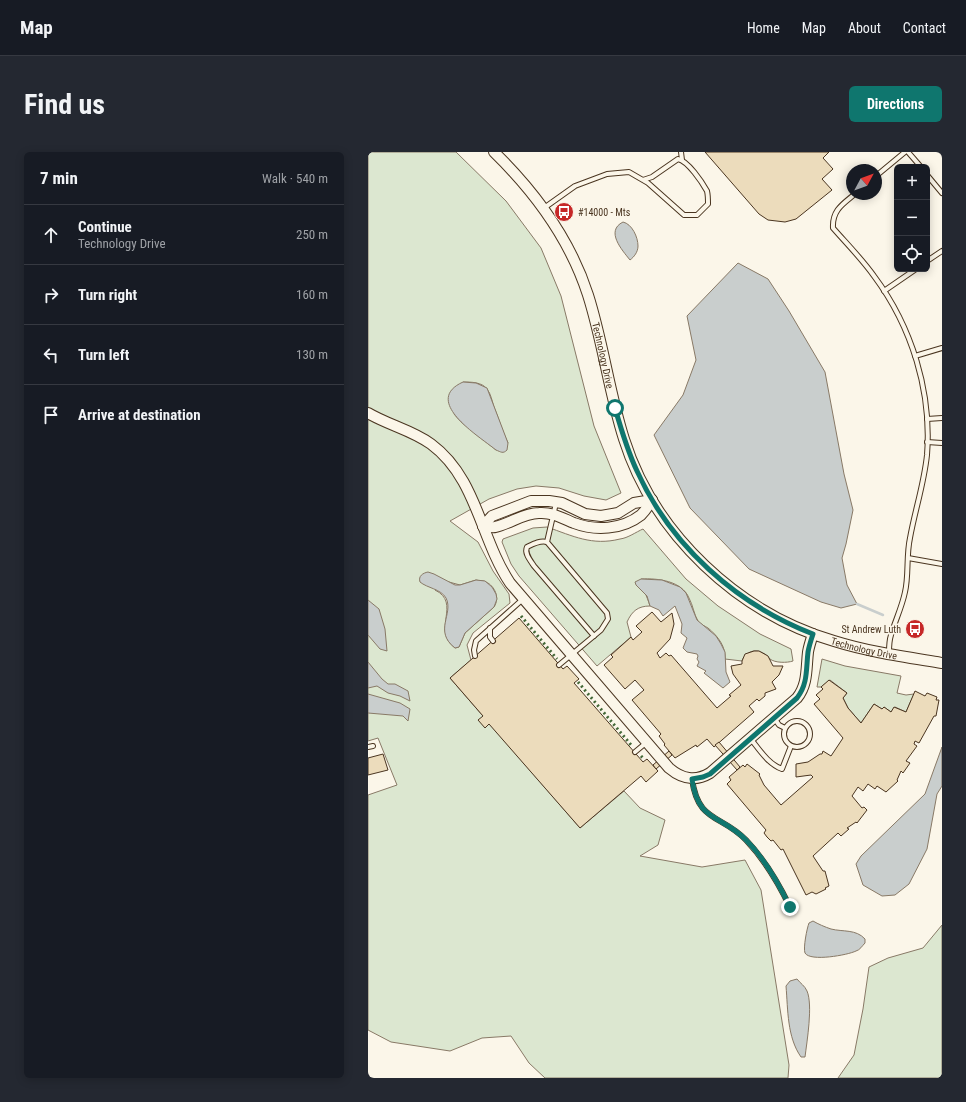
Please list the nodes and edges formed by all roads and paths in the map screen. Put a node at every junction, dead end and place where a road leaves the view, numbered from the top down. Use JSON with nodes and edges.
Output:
{"nodes":[{"id":1,"x":494,"y":152,"type":"edge"},
{"id":2,"x":681,"y":152,"type":"edge"},
{"id":3,"x":904,"y":152,"type":"edge"},
{"id":4,"x":908,"y":152,"type":"edge"},
{"id":5,"x":682,"y":160,"type":"junction"},
{"id":6,"x":918,"y":164,"type":"edge"},
{"id":7,"x":882,"y":171,"type":"edge"},
{"id":8,"x":930,"y":178,"type":"edge"},
{"id":9,"x":642,"y":180,"type":"junction"},
{"id":10,"x":942,"y":193,"type":"edge"},
{"id":11,"x":848,"y":200,"type":"edge"},
{"id":12,"x":544,"y":208,"type":"junction"},
{"id":13,"x":942,"y":251,"type":"edge"},
{"id":14,"x":930,"y":259,"type":"edge"},
{"id":15,"x":912,"y":272,"type":"edge"},
{"id":16,"x":884,"y":291,"type":"junction"},
{"id":17,"x":942,"y":348,"type":"edge"},
{"id":18,"x":915,"y":356,"type":"junction"},
{"id":19,"x":368,"y":413,"type":"edge"},
{"id":20,"x":942,"y":418,"type":"edge"},
{"id":21,"x":927,"y":419,"type":"junction"},
{"id":22,"x":927,"y":442,"type":"junction"},
{"id":23,"x":942,"y":442,"type":"edge"},
{"id":24,"x":652,"y":500,"type":"junction"},
{"id":25,"x":557,"y":502,"type":"junction"},
{"id":26,"x":554,"y":514,"type":"junction"},
{"id":27,"x":483,"y":526,"type":"junction"},
{"id":28,"x":547,"y":542,"type":"junction"},
{"id":29,"x":908,"y":558,"type":"junction"},
{"id":30,"x":942,"y":564,"type":"edge"},
{"id":31,"x":523,"y":599,"type":"junction"},
{"id":32,"x":490,"y":628,"type":"junction"},
{"id":33,"x":813,"y":634,"type":"junction"},
{"id":34,"x":594,"y":636,"type":"junction"},
{"id":35,"x":493,"y":641,"type":"dead end"},
{"id":36,"x":889,"y":653,"type":"junction"},
{"id":37,"x":571,"y":655,"type":"junction"},
{"id":38,"x":475,"y":656,"type":"dead end"},
{"id":39,"x":942,"y":663,"type":"edge"},
{"id":40,"x":559,"y":665,"type":"dead end"},
{"id":41,"x":773,"y":718,"type":"junction"},
{"id":42,"x":785,"y":728,"type":"junction"},
{"id":43,"x":750,"y":738,"type":"junction"},
{"id":44,"x":647,"y":742,"type":"junction"},
{"id":45,"x":373,"y":746,"type":"dead end"},
{"id":46,"x":791,"y":746,"type":"junction"},
{"id":47,"x":368,"y":747,"type":"edge"},
{"id":48,"x":635,"y":752,"type":"dead end"},
{"id":49,"x":692,"y":779,"type":"junction"},
{"id":50,"x":790,"y":907,"type":"dead end"}],
"edges":[{"from":1,"to":12,"type":"street","name":"Technology Drive"},
{"from":2,"to":5,"type":"lane"},
{"from":3,"to":7,"type":"lane"},
{"from":4,"to":6,"type":"lane"},
{"from":5,"to":9,"type":"lane"},
{"from":5,"to":9,"type":"lane"},
{"from":8,"to":10,"type":"lane"},
{"from":9,"to":12,"type":"lane"},
{"from":11,"to":16,"type":"lane"},
{"from":12,"to":24,"type":"street","name":"Technology Drive"},
{"from":13,"to":14,"type":"lane"},
{"from":15,"to":16,"type":"lane"},
{"from":16,"to":18,"type":"lane"},
{"from":17,"to":18,"type":"lane"},
{"from":18,"to":21,"type":"lane"},
{"from":19,"to":27,"type":"street"},
{"from":20,"to":21,"type":"lane"},
{"from":21,"to":22,"type":"lane"},
{"from":22,"to":23,"type":"lane"},
{"from":22,"to":29,"type":"lane"},
{"from":24,"to":25,"type":"street"},
{"from":24,"to":26,"type":"street"},
{"from":24,"to":33,"type":"street","name":"Technology Drive"},
{"from":25,"to":26,"type":"lane"},
{"from":25,"to":27,"type":"street"},
{"from":26,"to":27,"type":"street"},
{"from":26,"to":28,"type":"lane"},
{"from":27,"to":31,"type":"street"},
{"from":28,"to":34,"type":"lane"},
{"from":28,"to":34,"type":"lane"},
{"from":29,"to":30,"type":"lane"},
{"from":29,"to":36,"type":"lane"},
{"from":31,"to":32,"type":"lane"},
{"from":31,"to":37,"type":"street"},
{"from":32,"to":35,"type":"lane"},
{"from":32,"to":38,"type":"lane"},
{"from":33,"to":36,"type":"street","name":"Technology Drive"},
{"from":33,"to":41,"type":"street"},
{"from":34,"to":37,"type":"lane"},
{"from":36,"to":39,"type":"street","name":"Technology Drive"},
{"from":37,"to":40,"type":"lane"},
{"from":37,"to":44,"type":"street"},
{"from":41,"to":42,"type":"lane"},
{"from":41,"to":43,"type":"street"},
{"from":42,"to":46,"type":"lane"},
{"from":42,"to":46,"type":"lane"},
{"from":43,"to":46,"type":"lane"},
{"from":43,"to":49,"type":"street"},
{"from":44,"to":48,"type":"lane"},
{"from":44,"to":49,"type":"street"},
{"from":45,"to":47,"type":"lane"},
{"from":49,"to":50,"type":"lane"}]}
